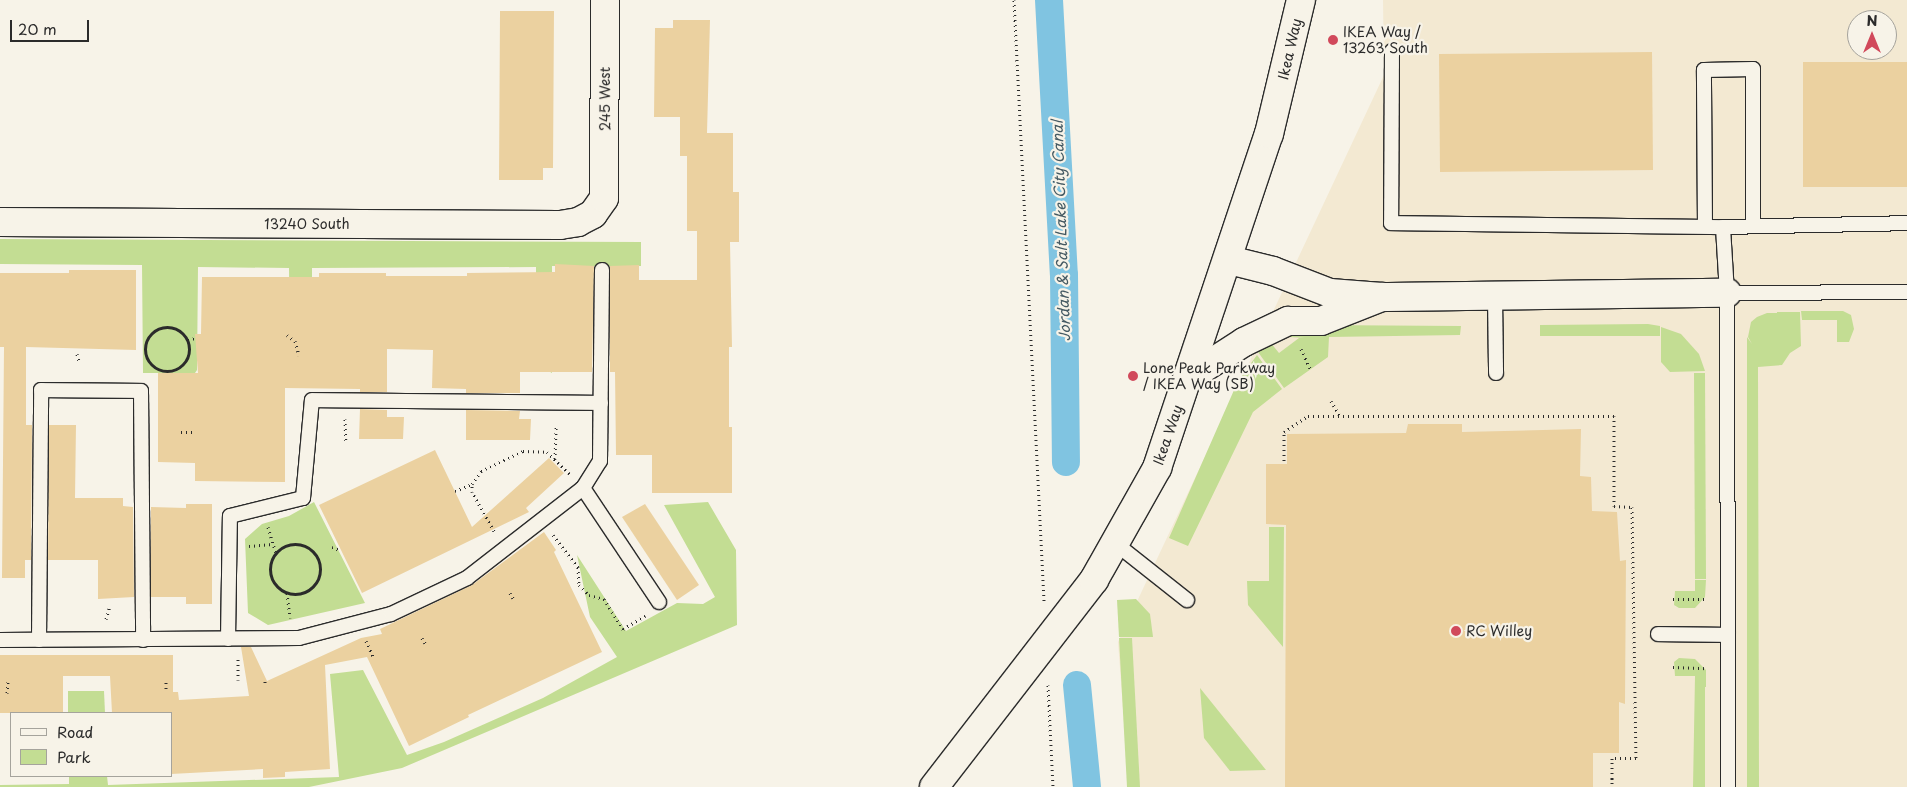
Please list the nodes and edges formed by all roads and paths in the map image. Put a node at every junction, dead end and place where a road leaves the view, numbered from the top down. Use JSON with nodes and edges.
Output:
{"nodes":[{"id":1,"x":605,"y":0,"type":"edge"},
{"id":2,"x":1014,"y":0,"type":"edge"},
{"id":3,"x":1301,"y":0,"type":"edge"},
{"id":4,"x":1392,"y":51,"type":"dead end"},
{"id":5,"x":604,"y":198,"type":"joint"},
{"id":6,"x":0,"y":222,"type":"edge"},
{"id":7,"x":1907,"y":224,"type":"edge"},
{"id":8,"x":1753,"y":225,"type":"junction"},
{"id":9,"x":1705,"y":226,"type":"junction"},
{"id":10,"x":1723,"y":227,"type":"junction"},
{"id":11,"x":1229,"y":260,"type":"junction"},
{"id":12,"x":602,"y":270,"type":"dead end"},
{"id":13,"x":1907,"y":292,"type":"edge"},
{"id":14,"x":1727,"y":294,"type":"junction"},
{"id":15,"x":1382,"y":297,"type":"junction"},
{"id":16,"x":1495,"y":297,"type":"junction"},
{"id":17,"x":287,"y":335,"type":"dead end"},
{"id":18,"x":195,"y":338,"type":"dead end"},
{"id":19,"x":188,"y":340,"type":"junction"},
{"id":20,"x":77,"y":354,"type":"dead end"},
{"id":21,"x":299,"y":355,"type":"dead end"},
{"id":22,"x":79,"y":361,"type":"dead end"},
{"id":23,"x":1496,"y":373,"type":"dead end"},
{"id":24,"x":1188,"y":378,"type":"junction"},
{"id":25,"x":1331,"y":401,"type":"dead end"},
{"id":26,"x":601,"y":403,"type":"junction"},
{"id":27,"x":1340,"y":416,"type":"junction"},
{"id":28,"x":345,"y":419,"type":"dead end"},
{"id":29,"x":556,"y":424,"type":"dead end"},
{"id":30,"x":181,"y":432,"type":"dead end"},
{"id":31,"x":194,"y":432,"type":"dead end"},
{"id":32,"x":346,"y":443,"type":"dead end"},
{"id":33,"x":555,"y":459,"type":"junction"},
{"id":34,"x":1284,"y":462,"type":"dead end"},
{"id":35,"x":472,"y":484,"type":"junction"},
{"id":36,"x":583,"y":488,"type":"junction"},
{"id":37,"x":455,"y":491,"type":"dead end"},
{"id":38,"x":541,"y":521,"type":"junction"},
{"id":39,"x":268,"y":527,"type":"dead end"},
{"id":40,"x":1115,"y":543,"type":"junction"},
{"id":41,"x":332,"y":547,"type":"dead end"},
{"id":42,"x":507,"y":547,"type":"junction"},
{"id":43,"x":340,"y":550,"type":"dead end"},
{"id":44,"x":276,"y":553,"type":"junction"},
{"id":45,"x":287,"y":593,"type":"junction"},
{"id":46,"x":510,"y":593,"type":"dead end"},
{"id":47,"x":513,"y":598,"type":"dead end"},
{"id":48,"x":1673,"y":599,"type":"dead end"},
{"id":49,"x":1187,"y":600,"type":"dead end"},
{"id":50,"x":1710,"y":600,"type":"dead end"},
{"id":51,"x":660,"y":602,"type":"dead end"},
{"id":52,"x":110,"y":606,"type":"dead end"},
{"id":53,"x":645,"y":616,"type":"dead end"},
{"id":54,"x":290,"y":619,"type":"dead end"},
{"id":55,"x":99,"y":622,"type":"dead end"},
{"id":56,"x":362,"y":634,"type":"dead end"},
{"id":57,"x":1658,"y":634,"type":"dead end"},
{"id":58,"x":1728,"y":635,"type":"junction"},
{"id":59,"x":422,"y":638,"type":"dead end"},
{"id":60,"x":228,"y":639,"type":"junction"},
{"id":61,"x":0,"y":640,"type":"edge"},
{"id":62,"x":39,"y":640,"type":"junction"},
{"id":63,"x":143,"y":640,"type":"junction"},
{"id":64,"x":424,"y":643,"type":"dead end"},
{"id":65,"x":1046,"y":643,"type":"junction"},
{"id":66,"x":238,"y":656,"type":"dead end"},
{"id":67,"x":373,"y":656,"type":"dead end"},
{"id":68,"x":1673,"y":667,"type":"dead end"},
{"id":69,"x":1710,"y":668,"type":"dead end"},
{"id":70,"x":238,"y":680,"type":"dead end"},
{"id":71,"x":8,"y":681,"type":"dead end"},
{"id":72,"x":166,"y":682,"type":"dead end"},
{"id":73,"x":166,"y":690,"type":"dead end"},
{"id":74,"x":7,"y":693,"type":"dead end"},
{"id":75,"x":934,"y":787,"type":"edge"},
{"id":76,"x":1054,"y":787,"type":"edge"},
{"id":77,"x":1612,"y":787,"type":"edge"},
{"id":78,"x":1728,"y":787,"type":"edge"}],
"edges":[{"from":1,"to":5,"type":"street","name":"245 West"},
{"from":2,"to":65,"type":"path"},
{"from":3,"to":11,"type":"street","name":"Ikea Way"},
{"from":4,"to":9,"type":"lane"},
{"from":5,"to":6,"type":"street","name":"13240 South"},
{"from":7,"to":8,"type":"lane"},
{"from":8,"to":9,"type":"lane"},
{"from":8,"to":10,"type":"lane"},
{"from":9,"to":10,"type":"lane"},
{"from":10,"to":14,"type":"lane"},
{"from":11,"to":15,"type":"street"},
{"from":11,"to":24,"type":"street","name":"Ikea Way"},
{"from":12,"to":26,"type":"lane"},
{"from":13,"to":14,"type":"lane"},
{"from":14,"to":16,"type":"street"},
{"from":14,"to":58,"type":"lane"},
{"from":15,"to":16,"type":"street"},
{"from":15,"to":24,"type":"street"},
{"from":16,"to":23,"type":"lane"},
{"from":17,"to":21,"type":"path"},
{"from":18,"to":19,"type":"path"},
{"from":19,"to":19,"type":"path"},
{"from":20,"to":22,"type":"path"},
{"from":24,"to":40,"type":"street","name":"Ikea Way"},
{"from":25,"to":27,"type":"path"},
{"from":26,"to":36,"type":"lane"},
{"from":26,"to":60,"type":"lane"},
{"from":27,"to":34,"type":"path"},
{"from":27,"to":77,"type":"path"},
{"from":28,"to":32,"type":"path"},
{"from":29,"to":33,"type":"path"},
{"from":30,"to":31,"type":"path"},
{"from":33,"to":35,"type":"path"},
{"from":33,"to":36,"type":"path"},
{"from":35,"to":37,"type":"path"},
{"from":35,"to":42,"type":"path"},
{"from":36,"to":38,"type":"lane"},
{"from":36,"to":51,"type":"lane"},
{"from":38,"to":42,"type":"lane"},
{"from":38,"to":53,"type":"path"},
{"from":39,"to":44,"type":"path"},
{"from":40,"to":49,"type":"lane"},
{"from":40,"to":65,"type":"street","name":"Ikea Way"},
{"from":41,"to":43,"type":"path"},
{"from":42,"to":60,"type":"lane"},
{"from":44,"to":45,"type":"path"},
{"from":44,"to":45,"type":"path"},
{"from":45,"to":54,"type":"path"},
{"from":46,"to":47,"type":"path"},
{"from":48,"to":50,"type":"path"},
{"from":52,"to":55,"type":"path"},
{"from":56,"to":67,"type":"path"},
{"from":57,"to":58,"type":"lane"},
{"from":58,"to":78,"type":"lane"},
{"from":59,"to":64,"type":"path"},
{"from":60,"to":63,"type":"lane"},
{"from":61,"to":62,"type":"lane"},
{"from":62,"to":63,"type":"lane"},
{"from":62,"to":63,"type":"lane"},
{"from":65,"to":75,"type":"street","name":"Ikea Way"},
{"from":65,"to":76,"type":"path"},
{"from":66,"to":70,"type":"path"},
{"from":68,"to":69,"type":"path"},
{"from":71,"to":74,"type":"path"},
{"from":72,"to":73,"type":"path"}]}
